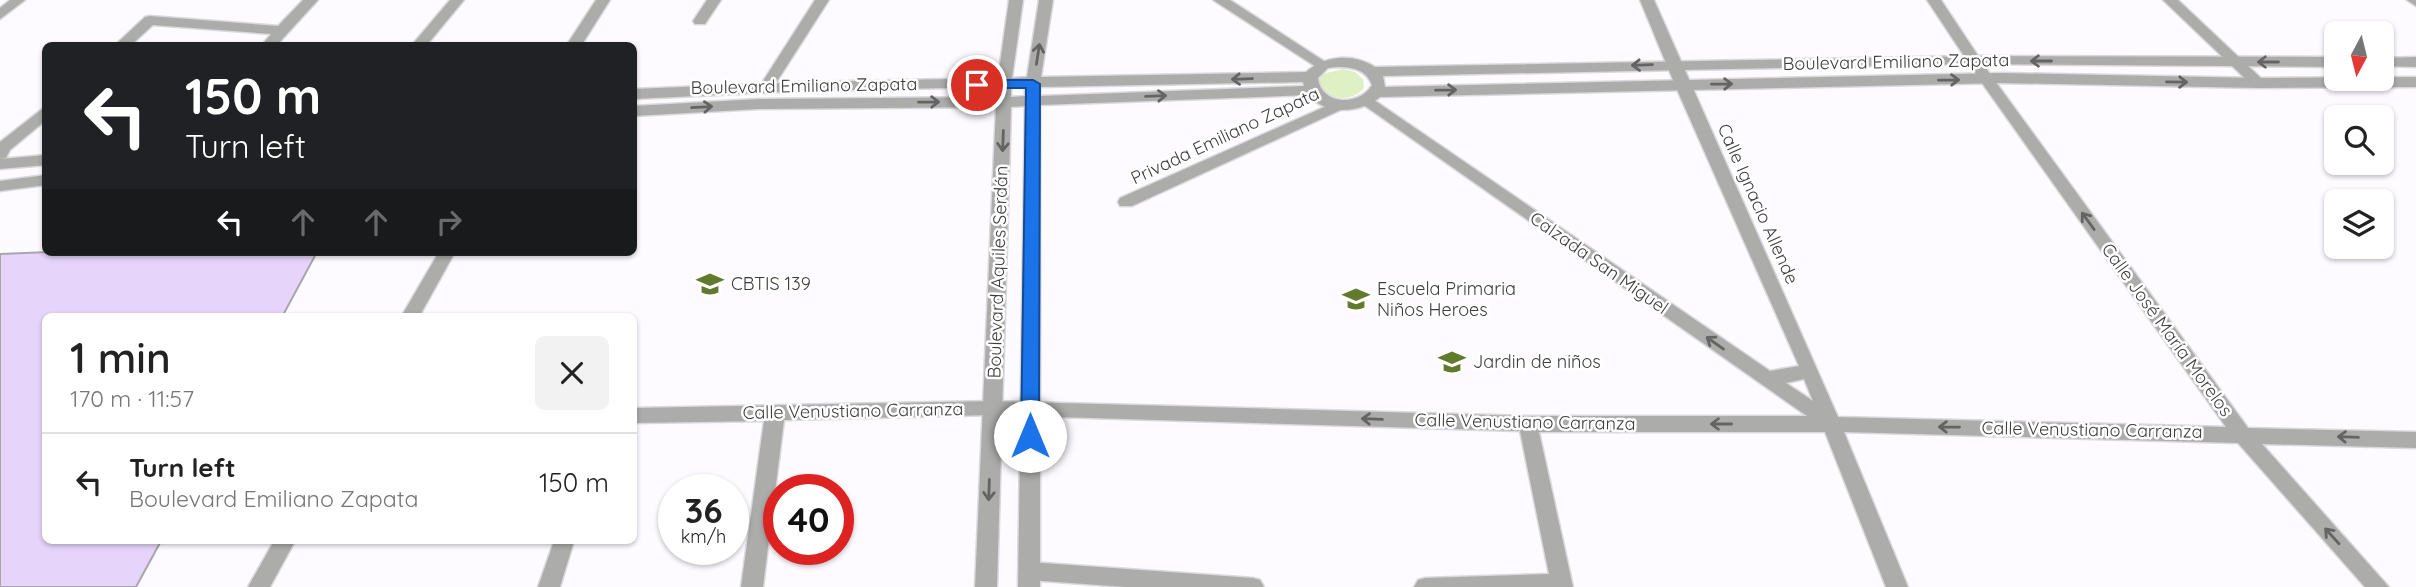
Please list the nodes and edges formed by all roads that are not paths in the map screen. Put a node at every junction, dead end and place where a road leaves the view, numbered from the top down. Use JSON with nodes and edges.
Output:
{"nodes":[{"id":1,"x":18,"y":0,"type":"edge"},
{"id":2,"x":311,"y":0,"type":"edge"},
{"id":3,"x":457,"y":0,"type":"edge"},
{"id":4,"x":603,"y":0,"type":"edge"},
{"id":5,"x":714,"y":0,"type":"edge"},
{"id":6,"x":822,"y":0,"type":"edge"},
{"id":7,"x":1016,"y":0,"type":"edge"},
{"id":8,"x":1046,"y":0,"type":"edge"},
{"id":9,"x":1220,"y":0,"type":"edge"},
{"id":10,"x":1647,"y":0,"type":"edge"},
{"id":11,"x":1934,"y":0,"type":"edge"},
{"id":12,"x":2171,"y":0,"type":"edge"},
{"id":13,"x":0,"y":15,"type":"edge"},
{"id":14,"x":700,"y":21,"type":"dead end"},
{"id":15,"x":282,"y":31,"type":"junction"},
{"id":16,"x":125,"y":42,"type":"edge"},
{"id":17,"x":272,"y":42,"type":"edge"},
{"id":18,"x":421,"y":42,"type":"edge"},
{"id":19,"x":576,"y":42,"type":"edge"},
{"id":20,"x":1974,"y":60,"type":"junction"},
{"id":21,"x":2235,"y":61,"type":"junction"},
{"id":22,"x":2324,"y":62,"type":"edge"},
{"id":23,"x":2394,"y":62,"type":"edge"},
{"id":24,"x":2416,"y":62,"type":"edge"},
{"id":25,"x":1673,"y":64,"type":"junction"},
{"id":26,"x":1323,"y":65,"type":"junction"},
{"id":27,"x":1373,"y":72,"type":"junction"},
{"id":28,"x":1987,"y":80,"type":"junction"},
{"id":29,"x":2416,"y":82,"type":"edge"},
{"id":30,"x":1311,"y":83,"type":"junction"},
{"id":31,"x":2258,"y":83,"type":"junction"},
{"id":32,"x":1682,"y":85,"type":"junction"},
{"id":33,"x":767,"y":86,"type":"junction"},
{"id":34,"x":1033,"y":92,"type":"junction"},
{"id":35,"x":1004,"y":93,"type":"junction"},
{"id":36,"x":637,"y":94,"type":"edge"},
{"id":37,"x":1372,"y":96,"type":"junction"},
{"id":38,"x":1340,"y":105,"type":"junction"},
{"id":39,"x":637,"y":111,"type":"edge"},
{"id":40,"x":42,"y":114,"type":"edge"},
{"id":41,"x":0,"y":154,"type":"edge"},
{"id":42,"x":42,"y":160,"type":"edge"},
{"id":43,"x":0,"y":164,"type":"edge"},
{"id":44,"x":42,"y":181,"type":"edge"},
{"id":45,"x":0,"y":186,"type":"edge"},
{"id":46,"x":1126,"y":202,"type":"dead end"},
{"id":47,"x":445,"y":256,"type":"edge"},
{"id":48,"x":412,"y":313,"type":"edge"},
{"id":49,"x":1810,"y":371,"type":"junction"},
{"id":50,"x":1767,"y":379,"type":"junction"},
{"id":51,"x":993,"y":408,"type":"junction"},
{"id":52,"x":1030,"y":408,"type":"junction"},
{"id":53,"x":775,"y":413,"type":"junction"},
{"id":54,"x":637,"y":416,"type":"edge"},
{"id":55,"x":1528,"y":424,"type":"junction"},
{"id":56,"x":1832,"y":424,"type":"junction"},
{"id":57,"x":2241,"y":433,"type":"junction"},
{"id":58,"x":2416,"y":440,"type":"edge"},
{"id":59,"x":283,"y":544,"type":"edge"},
{"id":60,"x":563,"y":544,"type":"edge"},
{"id":61,"x":1029,"y":579,"type":"edge"},
{"id":62,"x":1562,"y":585,"type":"edge"},
{"id":63,"x":260,"y":587,"type":"edge"},
{"id":64,"x":549,"y":587,"type":"edge"},
{"id":65,"x":752,"y":587,"type":"edge"},
{"id":66,"x":986,"y":587,"type":"edge"},
{"id":67,"x":1254,"y":587,"type":"edge"},
{"id":68,"x":1425,"y":587,"type":"edge"},
{"id":69,"x":1897,"y":587,"type":"edge"},
{"id":70,"x":2378,"y":587,"type":"edge"}],
"edges":[{"from":1,"to":13,"type":"street"},
{"from":2,"to":15,"type":"street"},
{"from":3,"to":18,"type":"street"},
{"from":4,"to":19,"type":"street"},
{"from":5,"to":14,"type":"street"},
{"from":6,"to":33,"type":"street"},
{"from":7,"to":35,"type":"street","name":"Boulevard Aquiles Serdán"},
{"from":34,"to":8,"type":"street","name":"Boulevard Aquiles Serdán","one_way":true},
{"from":9,"to":26,"type":"street"},
{"from":10,"to":25,"type":"street","name":"Calle Ignacio Allende"},
{"from":11,"to":20,"type":"street","name":"Calle José María Morelos"},
{"from":12,"to":21,"type":"street"},
{"from":15,"to":16,"type":"street"},
{"from":15,"to":17,"type":"street"},
{"from":21,"to":20,"type":"street","name":"Boulevard Emiliano Zapata","one_way":true},
{"from":20,"to":25,"type":"street","name":"Boulevard Emiliano Zapata"},
{"from":20,"to":28,"type":"street","name":"Calle José María Morelos"},
{"from":22,"to":21,"type":"street","name":"Boulevard Emiliano Zapata","one_way":true},
{"from":21,"to":31,"type":"street"},
{"from":23,"to":24,"type":"street"},
{"from":25,"to":27,"type":"street","name":"Boulevard Emiliano Zapata","one_way":true},
{"from":25,"to":32,"type":"street","name":"Calle Ignacio Allende"},
{"from":26,"to":27,"type":"street"},
{"from":26,"to":30,"type":"street"},
{"from":27,"to":37,"type":"street"},
{"from":28,"to":31,"type":"street","name":"Boulevard Emiliano Zapata","one_way":true},
{"from":32,"to":28,"type":"street","name":"Boulevard Emiliano Zapata","one_way":true},
{"from":57,"to":28,"type":"street","name":"Calle José María Morelos","one_way":true},
{"from":29,"to":31,"type":"street","name":"Boulevard Emiliano Zapata"},
{"from":30,"to":34,"type":"street","name":"Boulevard Emiliano Zapata"},
{"from":30,"to":38,"type":"street"},
{"from":37,"to":32,"type":"street","name":"Boulevard Emiliano Zapata","one_way":true},
{"from":32,"to":49,"type":"street","name":"Calle Ignacio Allende"},
{"from":33,"to":35,"type":"street","name":"Boulevard Emiliano Zapata"},
{"from":33,"to":36,"type":"street","name":"Boulevard Emiliano Zapata"},
{"from":34,"to":35,"type":"street","name":"Boulevard Emiliano Zapata"},
{"from":34,"to":52,"type":"street","name":"Boulevard Aquiles Serdán"},
{"from":39,"to":35,"type":"street","name":"Boulevard Emiliano Zapata","one_way":true},
{"from":35,"to":51,"type":"street","name":"Boulevard Aquiles Serdán","one_way":true},
{"from":37,"to":38,"type":"street"},
{"from":50,"to":37,"type":"street","name":"Calzada San Miguel","one_way":true},
{"from":38,"to":46,"type":"street","name":"Privada Emiliano Zapata"},
{"from":40,"to":41,"type":"street"},
{"from":42,"to":43,"type":"street"},
{"from":44,"to":45,"type":"street"},
{"from":47,"to":48,"type":"street"},
{"from":49,"to":50,"type":"street"},
{"from":49,"to":56,"type":"street","name":"Calle Ignacio Allende"},
{"from":50,"to":56,"type":"street","name":"Calzada San Miguel"},
{"from":51,"to":52,"type":"street","name":"Calle Venustiano Carranza"},
{"from":51,"to":53,"type":"street","name":"Calle Venustiano Carranza"},
{"from":51,"to":66,"type":"street","name":"Boulevard Aquiles Serdán","one_way":true},
{"from":55,"to":52,"type":"street","name":"Calle Venustiano Carranza","one_way":true},
{"from":52,"to":61,"type":"street","name":"Boulevard Aquiles Serdán"},
{"from":53,"to":54,"type":"street","name":"Calle Venustiano Carranza"},
{"from":53,"to":65,"type":"street"},
{"from":56,"to":55,"type":"street","name":"Calle Venustiano Carranza","one_way":true},
{"from":55,"to":62,"type":"street"},
{"from":57,"to":56,"type":"street","name":"Calle Venustiano Carranza","one_way":true},
{"from":56,"to":69,"type":"street","name":"Calle Ignacio Allende"},
{"from":58,"to":57,"type":"street","name":"Calle Venustiano Carranza","one_way":true},
{"from":70,"to":57,"type":"street","name":"Calle José María Morelos","one_way":true},
{"from":59,"to":63,"type":"street"},
{"from":60,"to":64,"type":"street"},
{"from":61,"to":67,"type":"street"},
{"from":62,"to":68,"type":"street"}]}
